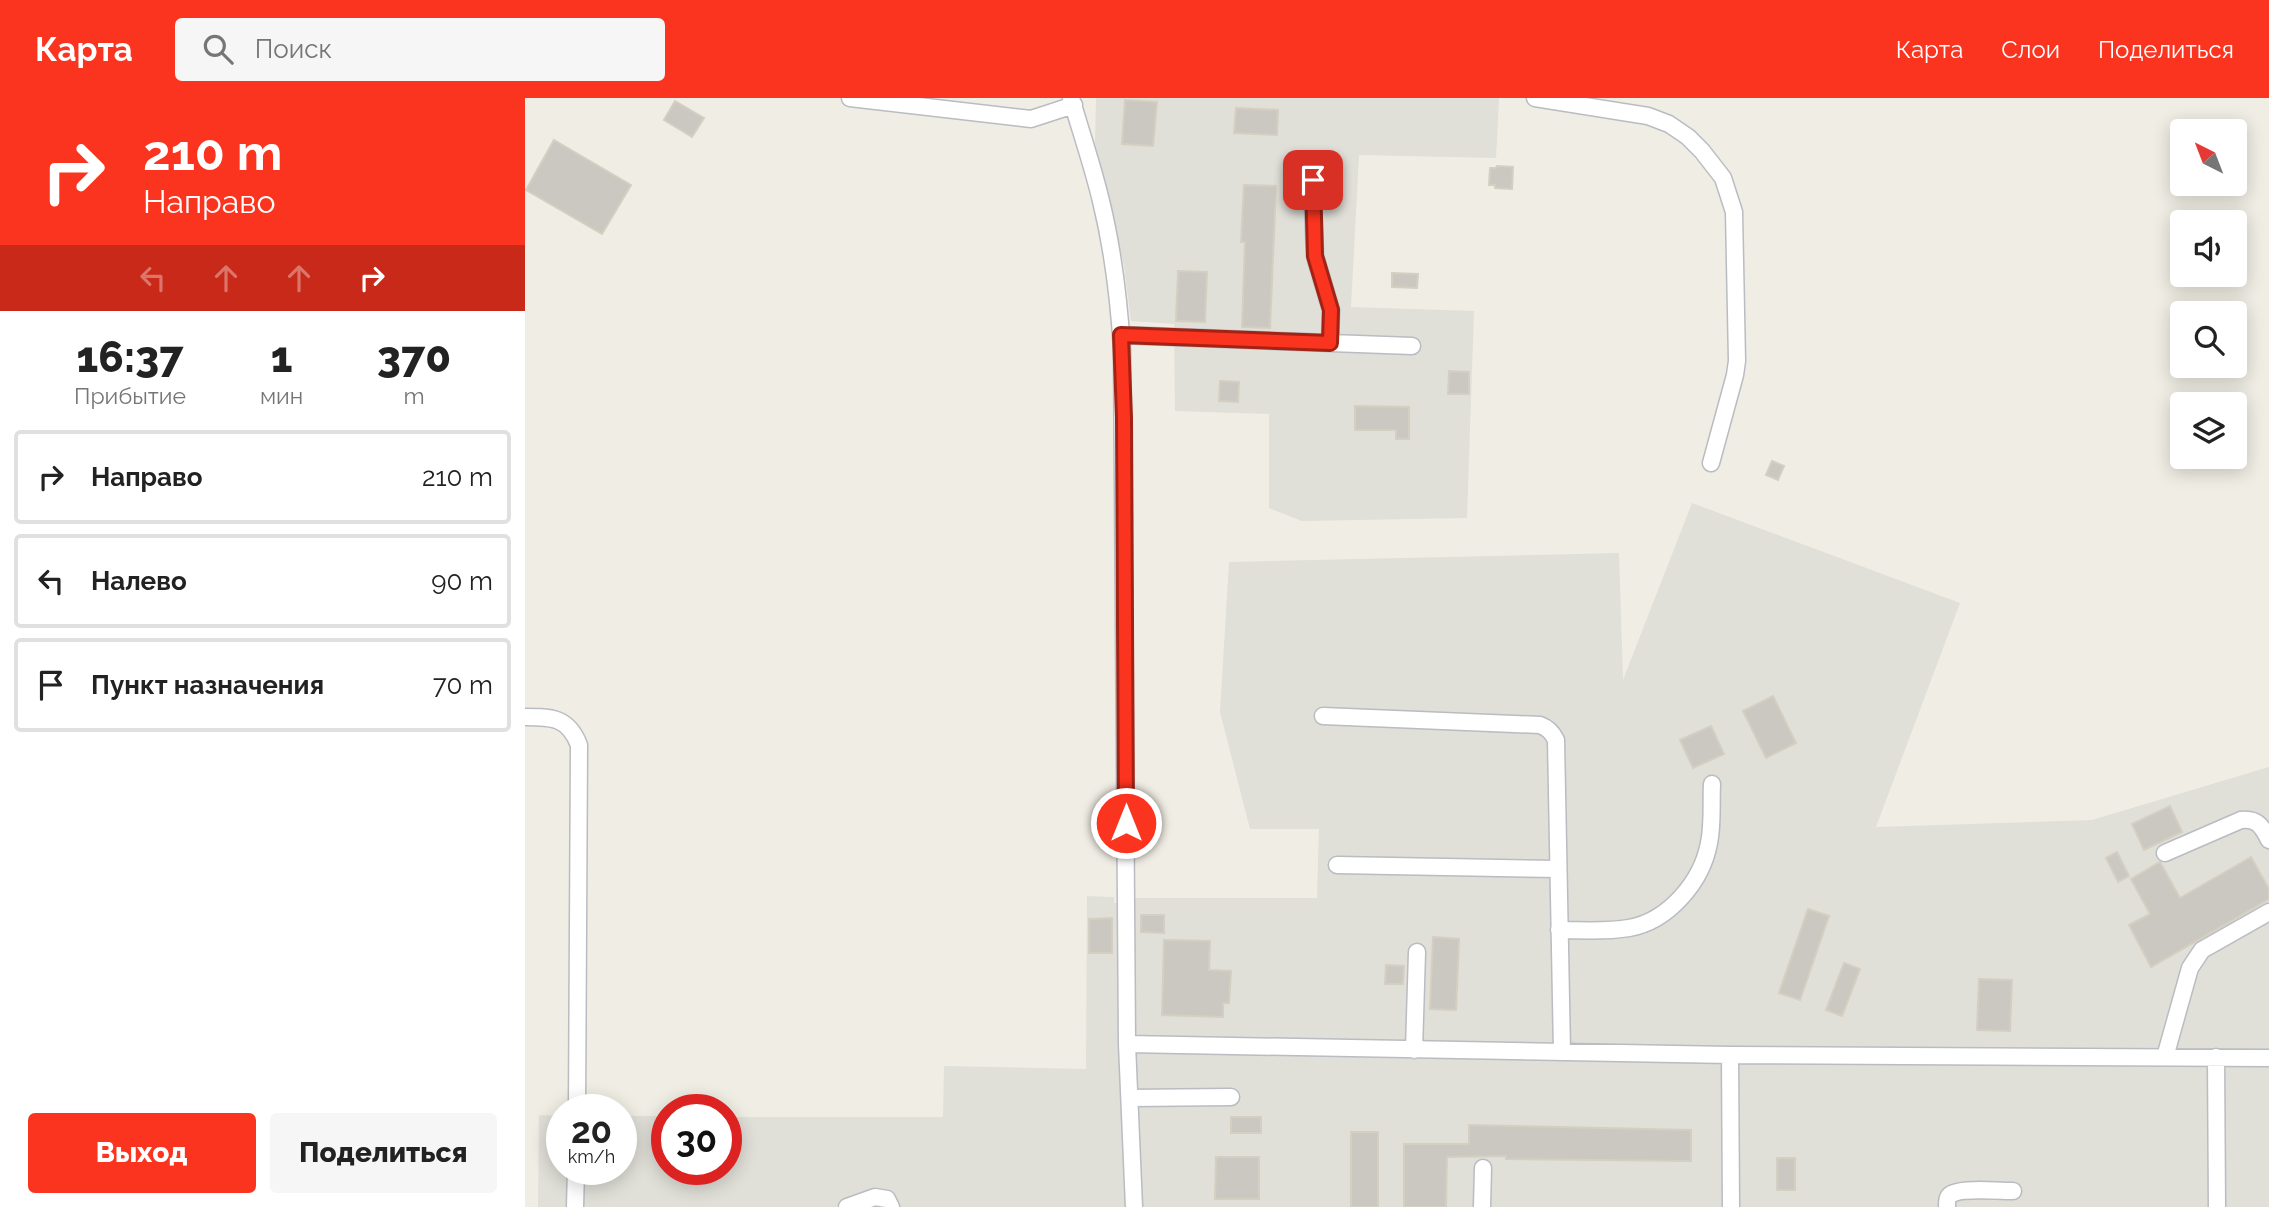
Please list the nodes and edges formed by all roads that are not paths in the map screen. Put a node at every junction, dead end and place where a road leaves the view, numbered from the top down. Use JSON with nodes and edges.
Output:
{"nodes":[{"id":1,"x":849,"y":98,"type":"edge"},
{"id":2,"x":1535,"y":98,"type":"edge"},
{"id":3,"x":1072,"y":102,"type":"edge"},
{"id":4,"x":1313,"y":180,"type":"dead end"},
{"id":5,"x":1121,"y":335,"type":"junction"},
{"id":6,"x":1330,"y":343,"type":"junction"},
{"id":7,"x":1412,"y":345,"type":"dead end"},
{"id":8,"x":1711,"y":463,"type":"dead end"},
{"id":9,"x":1323,"y":716,"type":"dead end"},
{"id":10,"x":525,"y":717,"type":"edge"},
{"id":11,"x":1712,"y":783,"type":"dead end"},
{"id":12,"x":2269,"y":840,"type":"edge"},
{"id":13,"x":2165,"y":853,"type":"dead end"},
{"id":14,"x":1338,"y":865,"type":"dead end"},
{"id":15,"x":1558,"y":869,"type":"junction"},
{"id":16,"x":2269,"y":912,"type":"edge"},
{"id":17,"x":1559,"y":930,"type":"junction"},
{"id":18,"x":1417,"y":952,"type":"dead end"},
{"id":19,"x":1127,"y":1044,"type":"junction"},
{"id":20,"x":1415,"y":1050,"type":"junction"},
{"id":21,"x":1562,"y":1052,"type":"junction"},
{"id":22,"x":1730,"y":1055,"type":"junction"},
{"id":23,"x":2165,"y":1057,"type":"junction"},
{"id":24,"x":2216,"y":1057,"type":"junction"},
{"id":25,"x":2269,"y":1058,"type":"edge"},
{"id":26,"x":577,"y":1094,"type":"edge"},
{"id":27,"x":1231,"y":1097,"type":"dead end"},
{"id":28,"x":1130,"y":1098,"type":"junction"},
{"id":29,"x":1483,"y":1168,"type":"dead end"},
{"id":30,"x":576,"y":1185,"type":"edge"},
{"id":31,"x":2013,"y":1191,"type":"dead end"},
{"id":32,"x":575,"y":1207,"type":"edge"},
{"id":33,"x":846,"y":1207,"type":"edge"},
{"id":34,"x":891,"y":1207,"type":"edge"},
{"id":35,"x":1134,"y":1207,"type":"edge"},
{"id":36,"x":1482,"y":1207,"type":"edge"},
{"id":37,"x":1731,"y":1207,"type":"edge"},
{"id":38,"x":1947,"y":1207,"type":"edge"},
{"id":39,"x":2217,"y":1207,"type":"edge"}],
"edges":[{"from":1,"to":3,"type":"street"},
{"from":2,"to":8,"type":"street"},
{"from":3,"to":5,"type":"street"},
{"from":4,"to":6,"type":"street"},
{"from":5,"to":6,"type":"street"},
{"from":5,"to":19,"type":"street"},
{"from":6,"to":7,"type":"street"},
{"from":9,"to":15,"type":"street"},
{"from":10,"to":26,"type":"street"},
{"from":11,"to":17,"type":"street"},
{"from":12,"to":13,"type":"street"},
{"from":14,"to":15,"type":"street"},
{"from":15,"to":17,"type":"street"},
{"from":16,"to":23,"type":"street"},
{"from":17,"to":21,"type":"street"},
{"from":18,"to":20,"type":"street"},
{"from":19,"to":20,"type":"street"},
{"from":19,"to":28,"type":"street"},
{"from":20,"to":21,"type":"street"},
{"from":21,"to":22,"type":"street"},
{"from":22,"to":23,"type":"street"},
{"from":22,"to":37,"type":"street"},
{"from":23,"to":24,"type":"street"},
{"from":24,"to":25,"type":"street"},
{"from":24,"to":39,"type":"street"},
{"from":27,"to":28,"type":"street"},
{"from":28,"to":35,"type":"street"},
{"from":29,"to":36,"type":"street"},
{"from":30,"to":32,"type":"street"},
{"from":31,"to":38,"type":"street"},
{"from":33,"to":34,"type":"street"}]}
